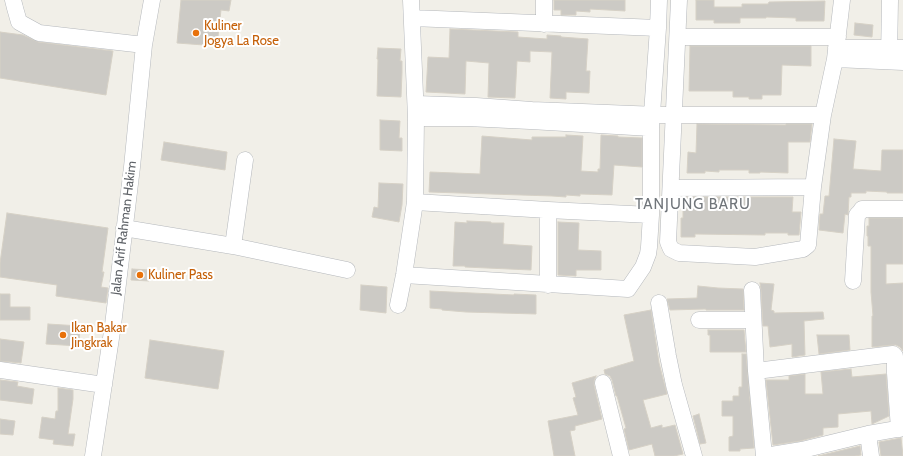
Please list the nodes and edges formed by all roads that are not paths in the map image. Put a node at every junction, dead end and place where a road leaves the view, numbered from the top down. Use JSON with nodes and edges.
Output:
{"nodes":[{"id":1,"x":14,"y":0,"type":"edge"},
{"id":2,"x":152,"y":0,"type":"edge"},
{"id":3,"x":411,"y":0,"type":"edge"},
{"id":4,"x":544,"y":0,"type":"edge"},
{"id":5,"x":659,"y":0,"type":"edge"},
{"id":6,"x":679,"y":0,"type":"edge"},
{"id":7,"x":842,"y":0,"type":"edge"},
{"id":8,"x":890,"y":0,"type":"edge"},
{"id":9,"x":412,"y":18,"type":"junction"},
{"id":10,"x":544,"y":24,"type":"junction"},
{"id":11,"x":658,"y":28,"type":"junction"},
{"id":12,"x":678,"y":37,"type":"junction"},
{"id":13,"x":144,"y":45,"type":"junction"},
{"id":14,"x":836,"y":48,"type":"junction"},
{"id":15,"x":896,"y":55,"type":"edge"},
{"id":16,"x":416,"y":111,"type":"junction"},
{"id":17,"x":823,"y":115,"type":"junction"},
{"id":18,"x":661,"y":117,"type":"junction"},
{"id":19,"x":245,"y":160,"type":"dead end"},
{"id":20,"x":812,"y":186,"type":"junction"},
{"id":21,"x":671,"y":188,"type":"junction"},
{"id":22,"x":414,"y":202,"type":"junction"},
{"id":23,"x":903,"y":209,"type":"edge"},
{"id":24,"x":548,"y":210,"type":"junction"},
{"id":25,"x":651,"y":215,"type":"junction"},
{"id":26,"x":124,"y":228,"type":"junction"},
{"id":27,"x":233,"y":246,"type":"junction"},
{"id":28,"x":347,"y":270,"type":"dead end"},
{"id":29,"x":404,"y":275,"type":"junction"},
{"id":30,"x":853,"y":281,"type":"dead end"},
{"id":31,"x":548,"y":285,"type":"junction"},
{"id":32,"x":752,"y":290,"type":"dead end"},
{"id":33,"x":659,"y":303,"type":"dead end"},
{"id":34,"x":398,"y":305,"type":"dead end"},
{"id":35,"x":700,"y":320,"type":"dead end"},
{"id":36,"x":753,"y":320,"type":"junction"},
{"id":37,"x":0,"y":370,"type":"edge"},
{"id":38,"x":756,"y":371,"type":"junction"},
{"id":39,"x":899,"y":372,"type":"edge"},
{"id":40,"x":603,"y":383,"type":"dead end"},
{"id":41,"x":104,"y":385,"type":"junction"},
{"id":42,"x":901,"y":428,"type":"edge"},
{"id":43,"x":868,"y":434,"type":"junction"},
{"id":44,"x":802,"y":453,"type":"edge"},
{"id":45,"x":93,"y":456,"type":"edge"},
{"id":46,"x":621,"y":456,"type":"edge"},
{"id":47,"x":694,"y":456,"type":"edge"},
{"id":48,"x":765,"y":456,"type":"edge"},
{"id":49,"x":872,"y":456,"type":"edge"}],
"edges":[{"from":1,"to":13,"type":"street"},
{"from":2,"to":13,"type":"street","name":"Jalan Arif Rahman Hakim"},
{"from":3,"to":9,"type":"street"},
{"from":4,"to":10,"type":"street"},
{"from":5,"to":11,"type":"street"},
{"from":6,"to":12,"type":"street"},
{"from":7,"to":14,"type":"street"},
{"from":8,"to":15,"type":"street"},
{"from":9,"to":10,"type":"street"},
{"from":9,"to":16,"type":"street"},
{"from":10,"to":11,"type":"street"},
{"from":11,"to":18,"type":"street"},
{"from":12,"to":14,"type":"street"},
{"from":12,"to":18,"type":"street"},
{"from":13,"to":26,"type":"street","name":"Jalan Arif Rahman Hakim"},
{"from":14,"to":15,"type":"street"},
{"from":14,"to":17,"type":"street"},
{"from":16,"to":18,"type":"street"},
{"from":16,"to":22,"type":"street"},
{"from":17,"to":18,"type":"street"},
{"from":17,"to":20,"type":"street"},
{"from":18,"to":21,"type":"street"},
{"from":18,"to":25,"type":"street"},
{"from":19,"to":27,"type":"street"},
{"from":20,"to":21,"type":"street"},
{"from":20,"to":21,"type":"street"},
{"from":22,"to":24,"type":"street"},
{"from":22,"to":29,"type":"street"},
{"from":23,"to":30,"type":"street"},
{"from":24,"to":25,"type":"street"},
{"from":24,"to":31,"type":"street"},
{"from":25,"to":31,"type":"street"},
{"from":26,"to":27,"type":"street"},
{"from":26,"to":41,"type":"street","name":"Jalan Arif Rahman Hakim"},
{"from":27,"to":28,"type":"street"},
{"from":29,"to":31,"type":"street"},
{"from":29,"to":34,"type":"street"},
{"from":32,"to":36,"type":"street"},
{"from":33,"to":47,"type":"street"},
{"from":35,"to":36,"type":"street"},
{"from":36,"to":38,"type":"street"},
{"from":37,"to":41,"type":"street"},
{"from":38,"to":39,"type":"street"},
{"from":38,"to":48,"type":"street"},
{"from":39,"to":42,"type":"street"},
{"from":40,"to":46,"type":"street"},
{"from":41,"to":45,"type":"street","name":"Jalan Arif Rahman Hakim"},
{"from":42,"to":43,"type":"street"},
{"from":43,"to":44,"type":"street"},
{"from":43,"to":49,"type":"street"},
{"from":44,"to":48,"type":"street"}]}
